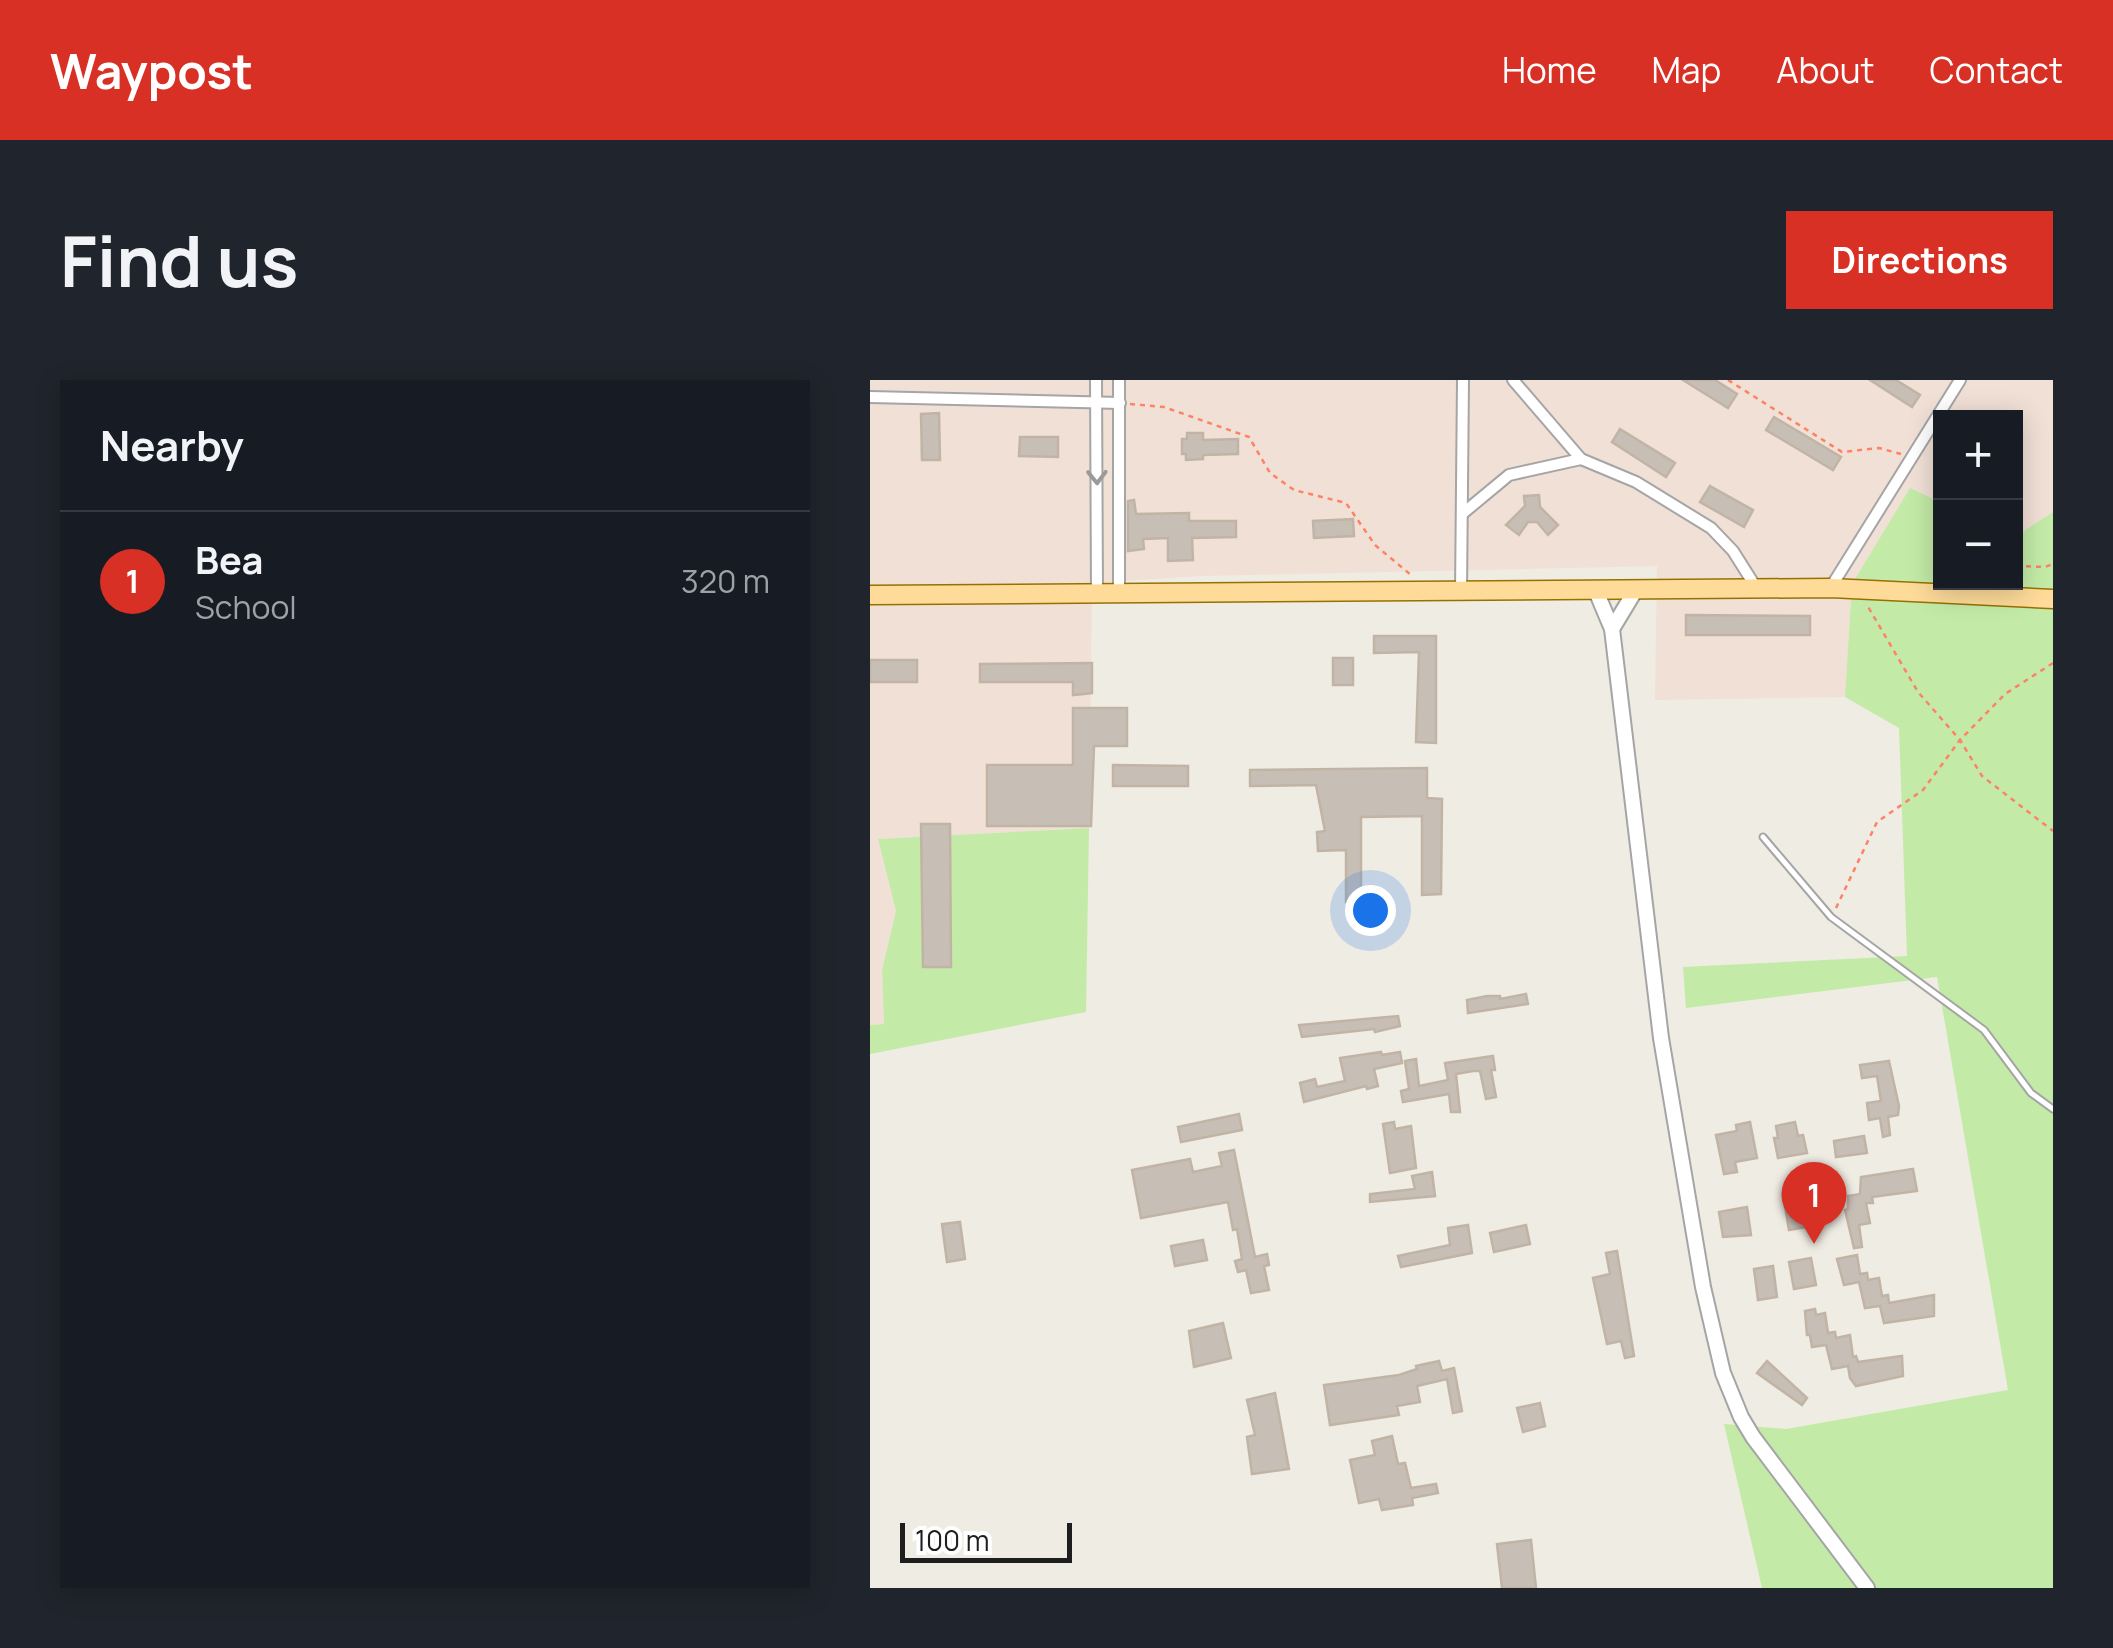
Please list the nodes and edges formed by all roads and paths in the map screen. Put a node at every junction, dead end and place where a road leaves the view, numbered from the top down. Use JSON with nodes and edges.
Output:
{"nodes":[{"id":1,"x":1463,"y":380,"type":"edge"},
{"id":2,"x":1513,"y":380,"type":"edge"},
{"id":3,"x":1728,"y":380,"type":"edge"},
{"id":4,"x":1960,"y":380,"type":"edge"},
{"id":5,"x":1120,"y":381,"type":"edge"},
{"id":6,"x":1096,"y":382,"type":"edge"},
{"id":7,"x":870,"y":398,"type":"edge"},
{"id":8,"x":1096,"y":402,"type":"junction"},
{"id":9,"x":1120,"y":403,"type":"junction"},
{"id":10,"x":1912,"y":458,"type":"junction"},
{"id":11,"x":1582,"y":459,"type":"junction"},
{"id":12,"x":1462,"y":514,"type":"junction"},
{"id":13,"x":1097,"y":516,"type":"junction"},
{"id":14,"x":1119,"y":516,"type":"junction"},
{"id":15,"x":2053,"y":564,"type":"edge"},
{"id":16,"x":2023,"y":566,"type":"edge"},
{"id":17,"x":1831,"y":588,"type":"junction"},
{"id":18,"x":1757,"y":589,"type":"junction"},
{"id":19,"x":1636,"y":590,"type":"junction"},
{"id":20,"x":1596,"y":591,"type":"junction"},
{"id":21,"x":1858,"y":591,"type":"junction"},
{"id":22,"x":1119,"y":592,"type":"junction"},
{"id":23,"x":1432,"y":592,"type":"junction"},
{"id":24,"x":1097,"y":593,"type":"junction"},
{"id":25,"x":1462,"y":593,"type":"junction"},
{"id":26,"x":870,"y":595,"type":"edge"},
{"id":27,"x":2053,"y":599,"type":"edge"},
{"id":28,"x":1612,"y":629,"type":"junction"},
{"id":29,"x":2053,"y":663,"type":"edge"},
{"id":30,"x":1960,"y":740,"type":"junction"},
{"id":31,"x":2053,"y":831,"type":"edge"},
{"id":32,"x":1763,"y":837,"type":"dead end"},
{"id":33,"x":1832,"y":917,"type":"junction"},
{"id":34,"x":2053,"y":1109,"type":"edge"},
{"id":35,"x":1867,"y":1588,"type":"edge"}],
"edges":[{"from":1,"to":12,"type":"street"},
{"from":2,"to":11,"type":"street"},
{"from":3,"to":10,"type":"path"},
{"from":4,"to":10,"type":"street"},
{"from":5,"to":6,"type":"street"},
{"from":5,"to":9,"type":"street"},
{"from":6,"to":8,"type":"street"},
{"from":7,"to":8,"type":"street"},
{"from":8,"to":9,"type":"street"},
{"from":8,"to":13,"type":"street","one_way":true},
{"from":9,"to":14,"type":"street"},
{"from":9,"to":23,"type":"path"},
{"from":10,"to":17,"type":"street"},
{"from":11,"to":12,"type":"street"},
{"from":11,"to":18,"type":"street"},
{"from":12,"to":25,"type":"street"},
{"from":13,"to":14,"type":"street"},
{"from":13,"to":24,"type":"street"},
{"from":14,"to":22,"type":"street"},
{"from":15,"to":16,"type":"path"},
{"from":17,"to":18,"type":"main road"},
{"from":17,"to":21,"type":"main road"},
{"from":18,"to":19,"type":"main road"},
{"from":19,"to":20,"type":"main road"},
{"from":19,"to":28,"type":"street"},
{"from":20,"to":25,"type":"main road"},
{"from":20,"to":28,"type":"street"},
{"from":21,"to":27,"type":"main road"},
{"from":21,"to":30,"type":"path"},
{"from":22,"to":23,"type":"main road"},
{"from":22,"to":24,"type":"main road"},
{"from":23,"to":25,"type":"main road"},
{"from":24,"to":26,"type":"main road"},
{"from":28,"to":35,"type":"street"},
{"from":29,"to":30,"type":"path"},
{"from":30,"to":31,"type":"path"},
{"from":30,"to":33,"type":"path"},
{"from":32,"to":33,"type":"lane"},
{"from":33,"to":34,"type":"lane"}]}
